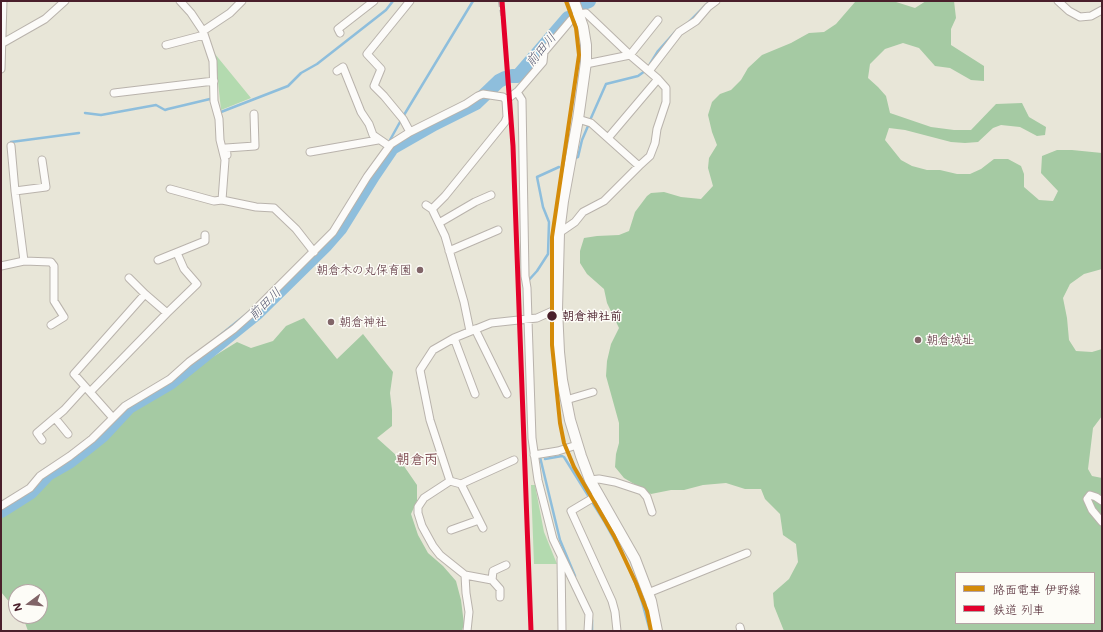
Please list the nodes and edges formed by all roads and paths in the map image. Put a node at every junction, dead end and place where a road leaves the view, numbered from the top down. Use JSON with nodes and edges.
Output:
{"nodes":[{"id":1,"x":3,"y":1,"type":"edge"},
{"id":2,"x":65,"y":1,"type":"edge"},
{"id":3,"x":180,"y":1,"type":"edge"},
{"id":4,"x":242,"y":1,"type":"edge"},
{"id":5,"x":374,"y":1,"type":"edge"},
{"id":6,"x":410,"y":1,"type":"edge"},
{"id":7,"x":716,"y":1,"type":"edge"},
{"id":8,"x":1058,"y":1,"type":"edge"},
{"id":9,"x":577,"y":2,"type":"edge"},
{"id":10,"x":1102,"y":10,"type":"edge"},
{"id":11,"x":579,"y":14,"type":"junction"},
{"id":12,"x":658,"y":20,"type":"dead end"},
{"id":13,"x":203,"y":33,"type":"junction"},
{"id":14,"x":340,"y":33,"type":"dead end"},
{"id":15,"x":2,"y":43,"type":"edge"},
{"id":16,"x":166,"y":45,"type":"dead end"},
{"id":17,"x":630,"y":55,"type":"junction"},
{"id":18,"x":586,"y":64,"type":"junction"},
{"id":19,"x":1,"y":68,"type":"edge"},
{"id":20,"x":337,"y":71,"type":"dead end"},
{"id":21,"x":649,"y":71,"type":"junction"},
{"id":22,"x":658,"y":79,"type":"junction"},
{"id":23,"x":214,"y":81,"type":"junction"},
{"id":24,"x":517,"y":92,"type":"junction"},
{"id":25,"x":114,"y":93,"type":"dead end"},
{"id":26,"x":506,"y":100,"type":"junction"},
{"id":27,"x":254,"y":114,"type":"dead end"},
{"id":28,"x":578,"y":119,"type":"junction"},
{"id":29,"x":410,"y":132,"type":"junction"},
{"id":30,"x":608,"y":138,"type":"junction"},
{"id":31,"x":378,"y":140,"type":"junction"},
{"id":32,"x":11,"y":146,"type":"dead end"},
{"id":33,"x":389,"y":146,"type":"junction"},
{"id":34,"x":310,"y":152,"type":"dead end"},
{"id":35,"x":42,"y":160,"type":"dead end"},
{"id":36,"x":639,"y":166,"type":"junction"},
{"id":37,"x":170,"y":189,"type":"dead end"},
{"id":38,"x":15,"y":191,"type":"junction"},
{"id":39,"x":491,"y":195,"type":"dead end"},
{"id":40,"x":224,"y":200,"type":"junction"},
{"id":41,"x":439,"y":223,"type":"junction"},
{"id":42,"x":498,"y":230,"type":"dead end"},
{"id":43,"x":559,"y":233,"type":"junction"},
{"id":44,"x":205,"y":235,"type":"dead end"},
{"id":45,"x":449,"y":251,"type":"junction"},
{"id":46,"x":314,"y":252,"type":"junction"},
{"id":47,"x":177,"y":253,"type":"junction"},
{"id":48,"x":158,"y":260,"type":"dead end"},
{"id":49,"x":24,"y":261,"type":"junction"},
{"id":50,"x":1,"y":266,"type":"edge"},
{"id":51,"x":129,"y":278,"type":"dead end"},
{"id":52,"x":145,"y":294,"type":"junction"},
{"id":53,"x":557,"y":309,"type":"junction"},
{"id":54,"x":167,"y":313,"type":"junction"},
{"id":55,"x":526,"y":320,"type":"junction"},
{"id":56,"x":51,"y":325,"type":"dead end"},
{"id":57,"x":473,"y":330,"type":"junction"},
{"id":58,"x":454,"y":338,"type":"junction"},
{"id":59,"x":88,"y":389,"type":"junction"},
{"id":60,"x":593,"y":392,"type":"dead end"},
{"id":61,"x":476,"y":394,"type":"dead end"},
{"id":62,"x":507,"y":394,"type":"dead end"},
{"id":63,"x":566,"y":400,"type":"junction"},
{"id":64,"x":55,"y":418,"type":"junction"},
{"id":65,"x":113,"y":418,"type":"junction"},
{"id":66,"x":68,"y":434,"type":"dead end"},
{"id":67,"x":42,"y":440,"type":"dead end"},
{"id":68,"x":577,"y":444,"type":"junction"},
{"id":69,"x":534,"y":455,"type":"junction"},
{"id":70,"x":514,"y":460,"type":"dead end"},
{"id":71,"x":590,"y":480,"type":"junction"},
{"id":72,"x":450,"y":481,"type":"junction"},
{"id":73,"x":462,"y":484,"type":"junction"},
{"id":74,"x":598,"y":495,"type":"junction"},
{"id":75,"x":1102,"y":501,"type":"edge"},
{"id":76,"x":1,"y":506,"type":"edge"},
{"id":77,"x":652,"y":512,"type":"dead end"},
{"id":78,"x":479,"y":520,"type":"junction"},
{"id":79,"x":1102,"y":522,"type":"edge"},
{"id":80,"x":483,"y":528,"type":"dead end"},
{"id":81,"x":450,"y":530,"type":"dead end"},
{"id":82,"x":747,"y":553,"type":"dead end"},
{"id":83,"x":561,"y":558,"type":"junction"},
{"id":84,"x":506,"y":565,"type":"dead end"},
{"id":85,"x":465,"y":575,"type":"junction"},
{"id":86,"x":492,"y":580,"type":"junction"},
{"id":87,"x":648,"y":593,"type":"junction"},
{"id":88,"x":500,"y":597,"type":"dead end"},
{"id":89,"x":467,"y":631,"type":"edge"},
{"id":90,"x":562,"y":631,"type":"edge"},
{"id":91,"x":588,"y":631,"type":"edge"},
{"id":92,"x":617,"y":631,"type":"edge"},
{"id":93,"x":657,"y":631,"type":"edge"}],
"edges":[{"from":1,"to":15,"type":"street"},
{"from":2,"to":15,"type":"street"},
{"from":3,"to":13,"type":"street"},
{"from":4,"to":13,"type":"street"},
{"from":5,"to":14,"type":"street"},
{"from":6,"to":29,"type":"street"},
{"from":7,"to":21,"type":"street"},
{"from":8,"to":10,"type":"street"},
{"from":9,"to":11,"type":"main road"},
{"from":11,"to":17,"type":"street"},
{"from":11,"to":18,"type":"main road"},
{"from":11,"to":24,"type":"street"},
{"from":12,"to":17,"type":"street"},
{"from":13,"to":16,"type":"street"},
{"from":13,"to":23,"type":"street"},
{"from":15,"to":19,"type":"street"},
{"from":17,"to":18,"type":"street"},
{"from":17,"to":21,"type":"street"},
{"from":18,"to":28,"type":"main road"},
{"from":20,"to":31,"type":"street"},
{"from":21,"to":22,"type":"street"},
{"from":22,"to":30,"type":"street"},
{"from":22,"to":36,"type":"street"},
{"from":23,"to":25,"type":"street"},
{"from":23,"to":40,"type":"street"},
{"from":24,"to":26,"type":"street"},
{"from":24,"to":55,"type":"street"},
{"from":26,"to":29,"type":"street"},
{"from":26,"to":41,"type":"street"},
{"from":27,"to":40,"type":"street"},
{"from":28,"to":30,"type":"street"},
{"from":28,"to":43,"type":"main road"},
{"from":29,"to":33,"type":"street"},
{"from":30,"to":36,"type":"street"},
{"from":31,"to":33,"type":"street"},
{"from":31,"to":34,"type":"street"},
{"from":32,"to":38,"type":"street"},
{"from":33,"to":46,"type":"street"},
{"from":35,"to":38,"type":"street"},
{"from":36,"to":43,"type":"street"},
{"from":37,"to":40,"type":"street"},
{"from":38,"to":49,"type":"street"},
{"from":39,"to":41,"type":"street"},
{"from":40,"to":46,"type":"street"},
{"from":41,"to":45,"type":"street"},
{"from":42,"to":45,"type":"street"},
{"from":43,"to":53,"type":"main road"},
{"from":44,"to":47,"type":"street"},
{"from":45,"to":57,"type":"street"},
{"from":46,"to":65,"type":"street"},
{"from":47,"to":48,"type":"street"},
{"from":47,"to":54,"type":"street"},
{"from":49,"to":50,"type":"street"},
{"from":49,"to":56,"type":"street"},
{"from":51,"to":52,"type":"street"},
{"from":52,"to":54,"type":"street"},
{"from":52,"to":59,"type":"street"},
{"from":53,"to":55,"type":"street"},
{"from":53,"to":63,"type":"main road"},
{"from":54,"to":59,"type":"street"},
{"from":55,"to":57,"type":"street"},
{"from":55,"to":69,"type":"street"},
{"from":57,"to":58,"type":"street"},
{"from":57,"to":62,"type":"street"},
{"from":58,"to":61,"type":"street"},
{"from":58,"to":72,"type":"street"},
{"from":59,"to":64,"type":"street"},
{"from":59,"to":65,"type":"street"},
{"from":60,"to":63,"type":"street"},
{"from":63,"to":68,"type":"main road"},
{"from":64,"to":66,"type":"street"},
{"from":64,"to":67,"type":"street"},
{"from":65,"to":76,"type":"street"},
{"from":68,"to":69,"type":"street"},
{"from":68,"to":71,"type":"main road"},
{"from":69,"to":83,"type":"street"},
{"from":70,"to":73,"type":"street"},
{"from":71,"to":74,"type":"main road"},
{"from":71,"to":77,"type":"street"},
{"from":72,"to":73,"type":"street"},
{"from":72,"to":85,"type":"street"},
{"from":73,"to":78,"type":"street"},
{"from":74,"to":87,"type":"main road"},
{"from":74,"to":92,"type":"street"},
{"from":75,"to":79,"type":"street"},
{"from":78,"to":80,"type":"street"},
{"from":78,"to":81,"type":"street"},
{"from":82,"to":87,"type":"street"},
{"from":83,"to":90,"type":"street"},
{"from":83,"to":91,"type":"street"},
{"from":84,"to":86,"type":"street"},
{"from":85,"to":86,"type":"street"},
{"from":85,"to":89,"type":"street"},
{"from":86,"to":88,"type":"street"},
{"from":87,"to":93,"type":"main road"}]}
